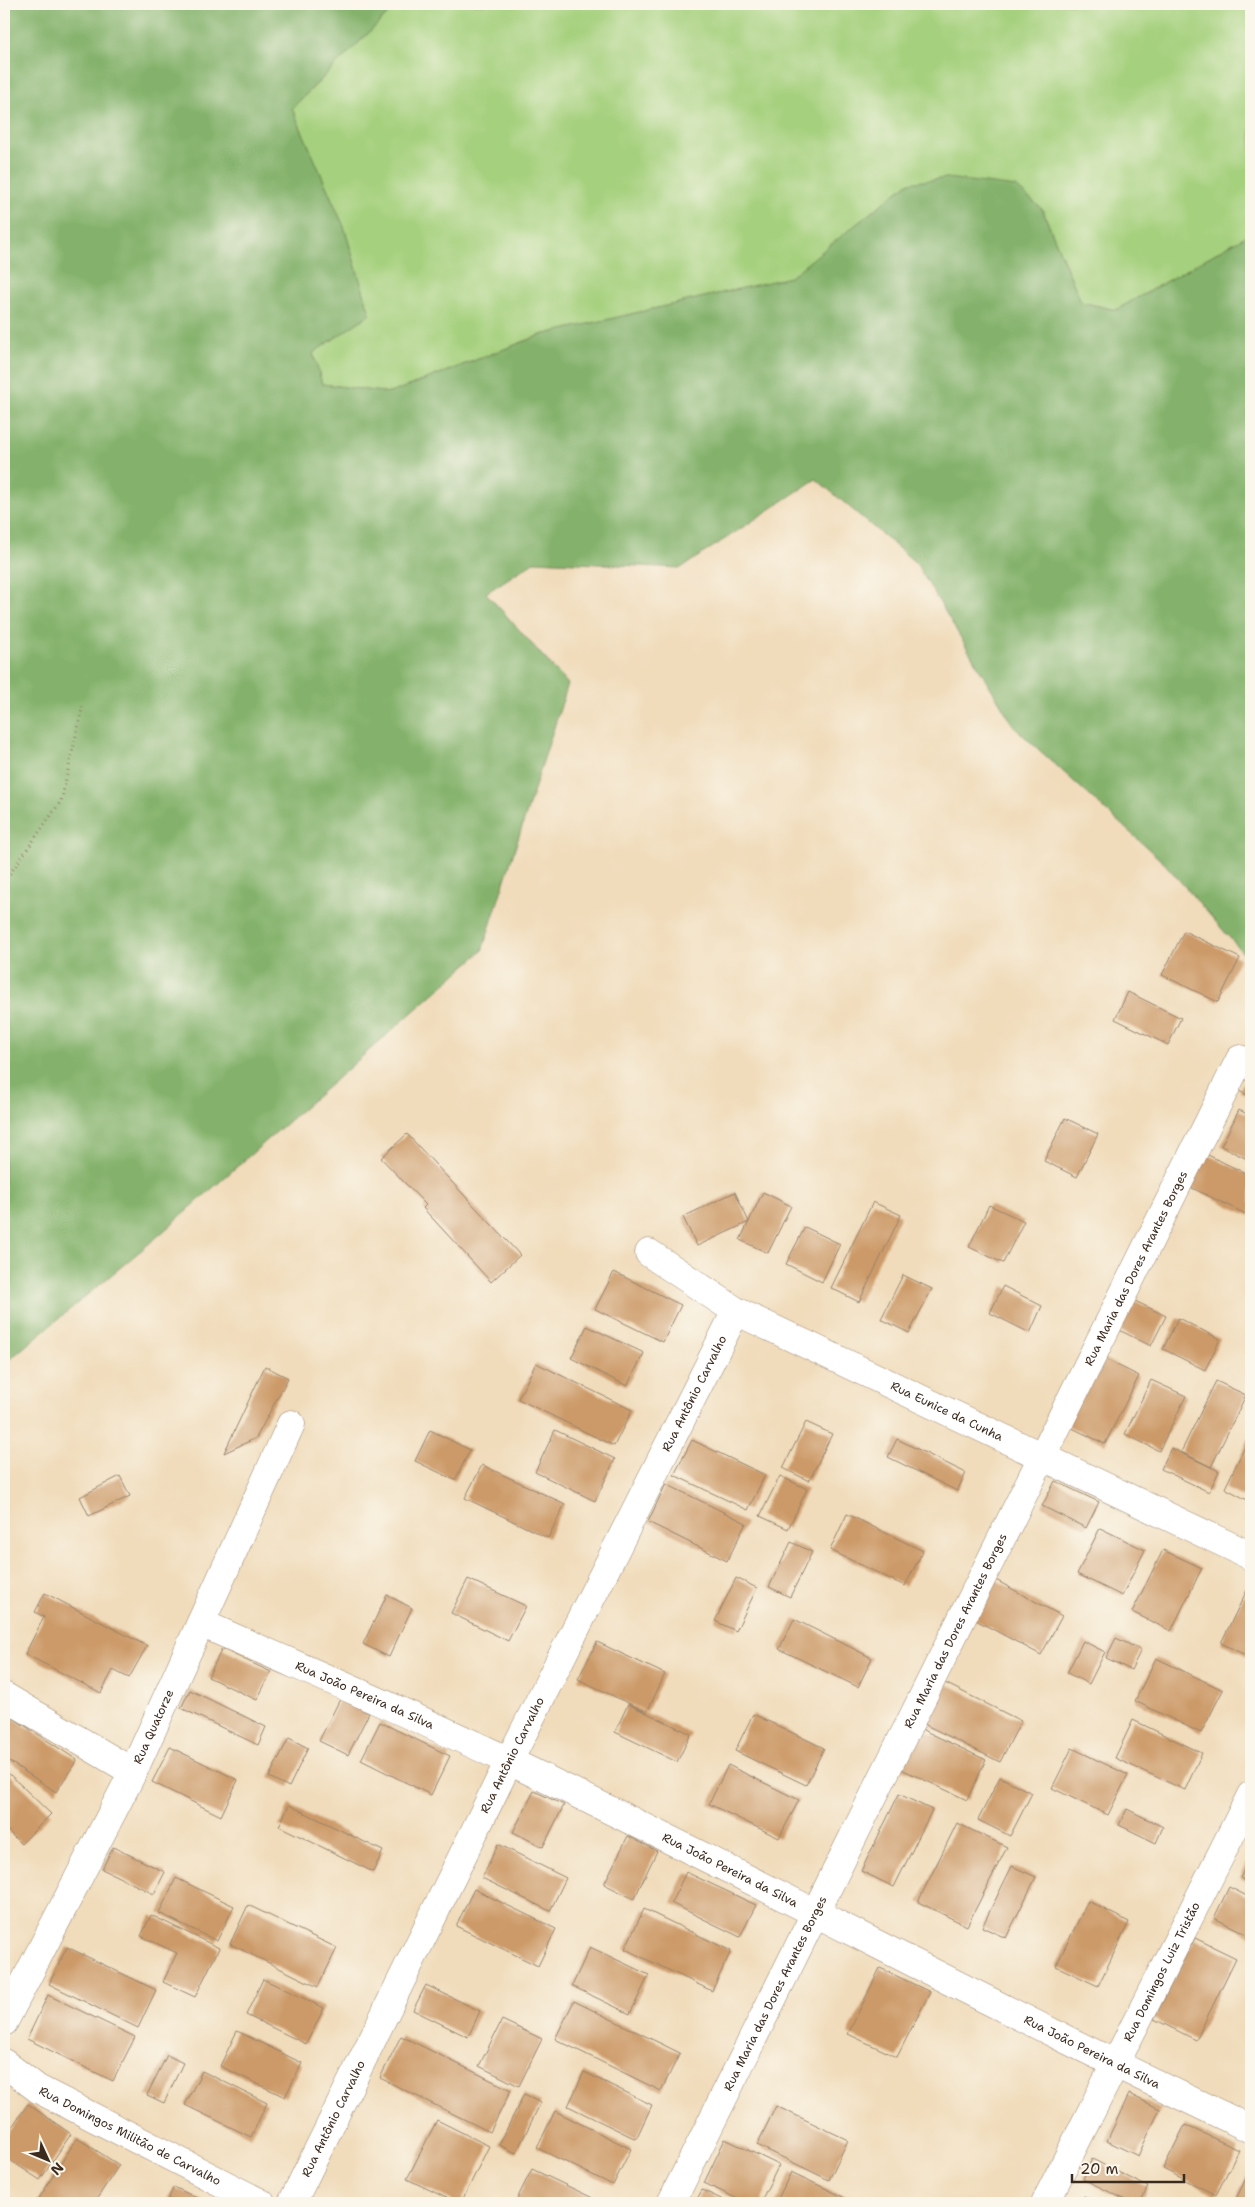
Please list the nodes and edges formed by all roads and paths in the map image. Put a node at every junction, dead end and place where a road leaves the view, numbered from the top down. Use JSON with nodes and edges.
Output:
{"nodes":[{"id":1,"x":83,"y":705,"type":"dead end"},
{"id":2,"x":4,"y":882,"type":"edge"},
{"id":3,"x":1240,"y":1059,"type":"dead end"},
{"id":4,"x":650,"y":1253,"type":"dead end"},
{"id":5,"x":736,"y":1311,"type":"junction"},
{"id":6,"x":291,"y":1424,"type":"dead end"},
{"id":7,"x":1042,"y":1455,"type":"junction"},
{"id":8,"x":1251,"y":1556,"type":"edge"},
{"id":9,"x":201,"y":1623,"type":"junction"},
{"id":10,"x":4,"y":1696,"type":"edge"},
{"id":11,"x":510,"y":1761,"type":"junction"},
{"id":12,"x":133,"y":1772,"type":"junction"},
{"id":13,"x":1251,"y":1795,"type":"edge"},
{"id":14,"x":816,"y":1912,"type":"junction"},
{"id":15,"x":4,"y":2022,"type":"edge"},
{"id":16,"x":4,"y":2064,"type":"edge"},
{"id":17,"x":1114,"y":2065,"type":"junction"},
{"id":18,"x":1251,"y":2129,"type":"edge"},
{"id":19,"x":261,"y":2203,"type":"edge"},
{"id":20,"x":292,"y":2203,"type":"edge"},
{"id":21,"x":671,"y":2203,"type":"edge"},
{"id":22,"x":1046,"y":2203,"type":"edge"}],
"edges":[{"from":1,"to":2,"type":"path"},
{"from":3,"to":7,"type":"street","name":"Rua Maria das Dores Arantes Borges"},
{"from":4,"to":5,"type":"street","name":"Rua Eunice da Cunha"},
{"from":5,"to":7,"type":"street","name":"Rua Eunice da Cunha"},
{"from":5,"to":11,"type":"street","name":"Rua Antônio Carvalho"},
{"from":6,"to":9,"type":"street","name":"Rua Quatorze"},
{"from":7,"to":8,"type":"street","name":"Rua Eunice da Cunha"},
{"from":7,"to":14,"type":"street","name":"Rua Maria das Dores Arantes Borges"},
{"from":9,"to":11,"type":"street","name":"Rua João Pereira da Silva"},
{"from":9,"to":12,"type":"street","name":"Rua Quatorze"},
{"from":10,"to":12,"type":"street"},
{"from":11,"to":14,"type":"street","name":"Rua João Pereira da Silva"},
{"from":11,"to":20,"type":"street","name":"Rua Antônio Carvalho"},
{"from":12,"to":15,"type":"street","name":"Rua Quatorze"},
{"from":13,"to":17,"type":"street","name":"Rua Domingos Luiz Tristão"},
{"from":14,"to":17,"type":"street","name":"Rua João Pereira da Silva"},
{"from":14,"to":21,"type":"street","name":"Rua Maria das Dores Arantes Borges"},
{"from":16,"to":19,"type":"street","name":"Rua Domingos Militão de Carvalho"},
{"from":17,"to":18,"type":"street","name":"Rua João Pereira da Silva"},
{"from":17,"to":22,"type":"street","name":"Rua Domingos Luiz Tristão"}]}
